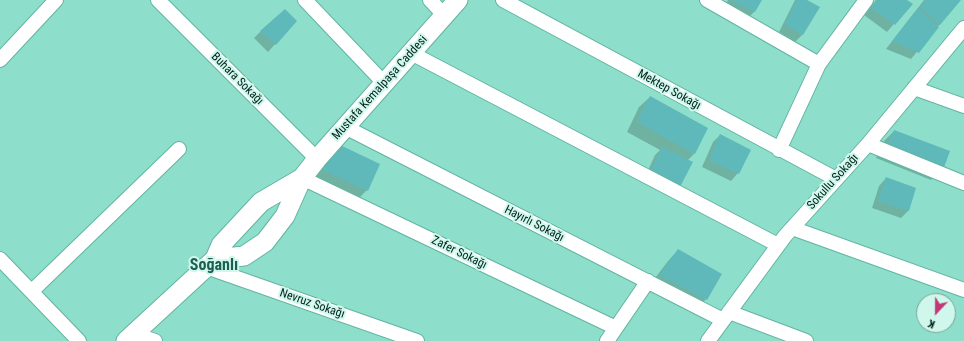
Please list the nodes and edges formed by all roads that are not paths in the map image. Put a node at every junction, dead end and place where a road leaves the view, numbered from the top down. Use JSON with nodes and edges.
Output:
{"nodes":[{"id":1,"x":56,"y":0,"type":"edge"},
{"id":2,"x":158,"y":0,"type":"edge"},
{"id":3,"x":305,"y":0,"type":"edge"},
{"id":4,"x":430,"y":0,"type":"edge"},
{"id":5,"x":458,"y":0,"type":"edge"},
{"id":6,"x":503,"y":0,"type":"edge"},
{"id":7,"x":707,"y":0,"type":"edge"},
{"id":8,"x":866,"y":0,"type":"edge"},
{"id":9,"x":445,"y":16,"type":"junction"},
{"id":10,"x":964,"y":28,"type":"edge"},
{"id":11,"x":411,"y":53,"type":"junction"},
{"id":12,"x":0,"y":60,"type":"edge"},
{"id":13,"x":819,"y":64,"type":"junction"},
{"id":14,"x":384,"y":83,"type":"junction"},
{"id":15,"x":914,"y":88,"type":"junction"},
{"id":16,"x":964,"y":106,"type":"edge"},
{"id":17,"x":345,"y":128,"type":"junction"},
{"id":18,"x":868,"y":144,"type":"junction"},
{"id":19,"x":180,"y":149,"type":"dead end"},
{"id":20,"x":779,"y":150,"type":"junction"},
{"id":21,"x":317,"y":159,"type":"junction"},
{"id":22,"x":302,"y":178,"type":"junction"},
{"id":23,"x":836,"y":179,"type":"junction"},
{"id":24,"x":964,"y":183,"type":"edge"},
{"id":25,"x":792,"y":228,"type":"junction"},
{"id":26,"x":778,"y":245,"type":"junction"},
{"id":27,"x":0,"y":259,"type":"edge"},
{"id":28,"x":210,"y":263,"type":"junction"},
{"id":29,"x":648,"y":282,"type":"junction"},
{"id":30,"x":964,"y":290,"type":"edge"},
{"id":31,"x":32,"y":291,"type":"junction"},
{"id":32,"x":726,"y":316,"type":"junction"},
{"id":33,"x":616,"y":328,"type":"junction"},
{"id":34,"x":130,"y":337,"type":"edge"},
{"id":35,"x":79,"y":341,"type":"edge"},
{"id":36,"x":155,"y":341,"type":"edge"},
{"id":37,"x":417,"y":341,"type":"edge"},
{"id":38,"x":608,"y":341,"type":"edge"},
{"id":39,"x":708,"y":341,"type":"edge"},
{"id":40,"x":806,"y":341,"type":"edge"}],
"edges":[{"from":1,"to":12,"type":"street"},
{"from":2,"to":21,"type":"street","name":"Buhara Sokağı"},
{"from":3,"to":14,"type":"street"},
{"from":4,"to":9,"type":"street"},
{"from":5,"to":9,"type":"street","name":"Mustafa Kemalpaşa Caddesi"},
{"from":6,"to":20,"type":"street","name":"Mektep Sokağı"},
{"from":7,"to":13,"type":"street"},
{"from":8,"to":13,"type":"street"},
{"from":9,"to":11,"type":"street","name":"Mustafa Kemalpaşa Caddesi"},
{"from":10,"to":15,"type":"street","name":"Sokullu Sokağı"},
{"from":11,"to":14,"type":"street","name":"Mustafa Kemalpaşa Caddesi"},
{"from":11,"to":26,"type":"street"},
{"from":13,"to":20,"type":"street"},
{"from":14,"to":17,"type":"street","name":"Mustafa Kemalpaşa Caddesi"},
{"from":15,"to":16,"type":"street"},
{"from":15,"to":18,"type":"street","name":"Sokullu Sokağı"},
{"from":17,"to":21,"type":"street","name":"Mustafa Kemalpaşa Caddesi"},
{"from":17,"to":29,"type":"street","name":"Hayırlı Sokağı"},
{"from":18,"to":23,"type":"street","name":"Sokullu Sokağı"},
{"from":18,"to":24,"type":"street"},
{"from":19,"to":31,"type":"street"},
{"from":20,"to":23,"type":"street","name":"Mektep Sokağı"},
{"from":21,"to":22,"type":"street","name":"Mustafa Kemalpaşa Caddesi"},
{"from":22,"to":28,"type":"street"},
{"from":22,"to":28,"type":"street"},
{"from":22,"to":33,"type":"street","name":"Zafer Sokağı"},
{"from":23,"to":25,"type":"street","name":"Sokullu Sokağı"},
{"from":25,"to":26,"type":"street","name":"Sokullu Sokağı"},
{"from":25,"to":30,"type":"street"},
{"from":26,"to":32,"type":"street","name":"Sokullu Sokağı"},
{"from":27,"to":31,"type":"street"},
{"from":28,"to":34,"type":"street"},
{"from":28,"to":37,"type":"street","name":"Nevruz Sokağı"},
{"from":29,"to":32,"type":"street","name":"Hayırlı Sokağı"},
{"from":29,"to":33,"type":"street"},
{"from":31,"to":35,"type":"street"},
{"from":32,"to":39,"type":"street","name":"Sokullu Sokağı"},
{"from":32,"to":40,"type":"street","name":"Hayırlı Sokağı"},
{"from":33,"to":38,"type":"street"},
{"from":34,"to":36,"type":"street"}]}
